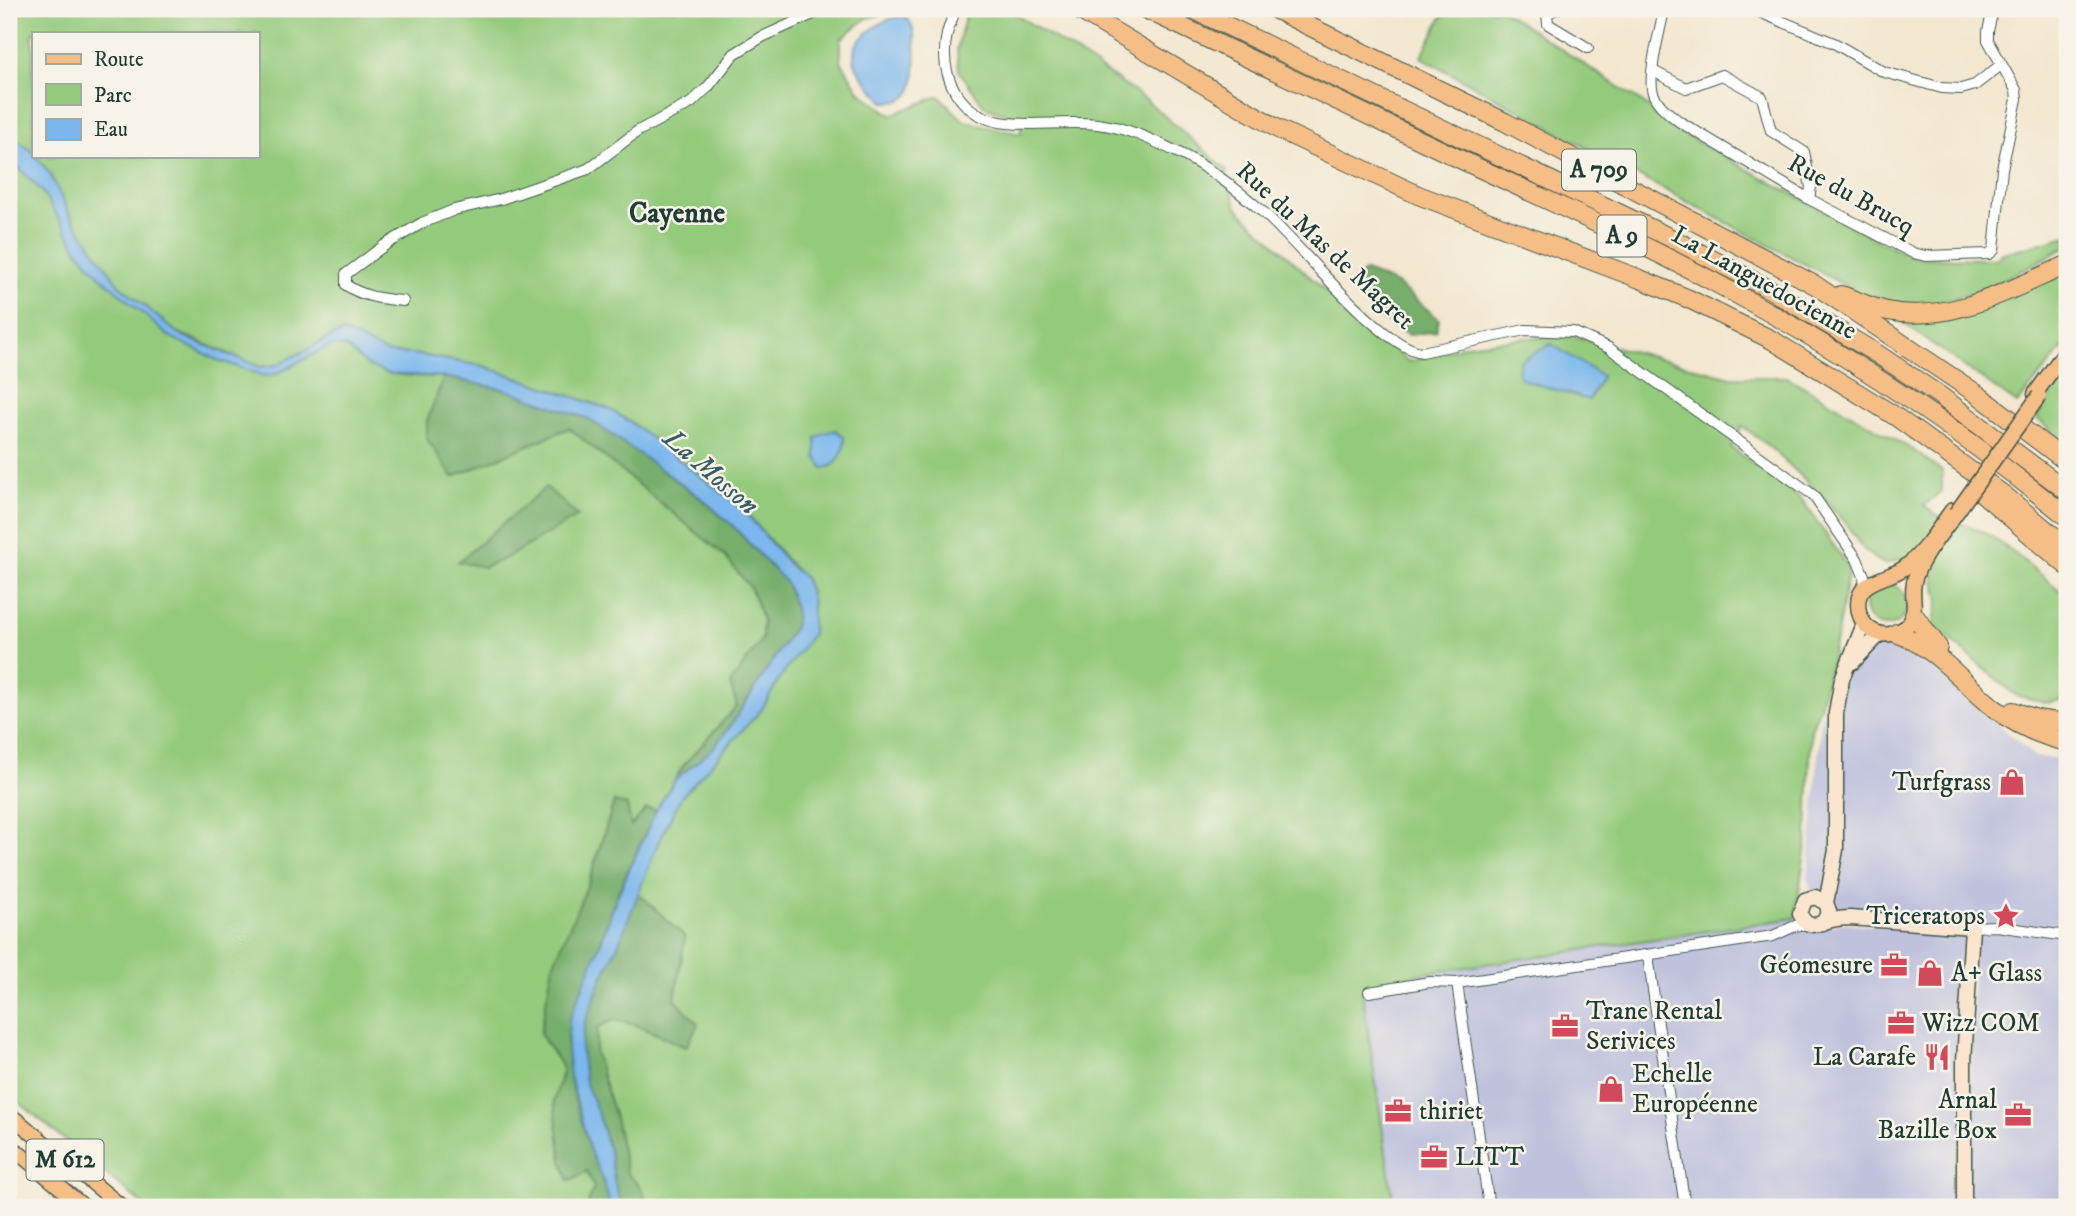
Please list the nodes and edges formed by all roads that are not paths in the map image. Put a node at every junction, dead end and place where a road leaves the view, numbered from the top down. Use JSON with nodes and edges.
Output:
{"nodes":[{"id":1,"x":824,"y":9,"type":"edge"},
{"id":2,"x":956,"y":9,"type":"edge"},
{"id":3,"x":1077,"y":9,"type":"edge"},
{"id":4,"x":1145,"y":9,"type":"edge"},
{"id":5,"x":1192,"y":9,"type":"edge"},
{"id":6,"x":1274,"y":9,"type":"edge"},
{"id":7,"x":1557,"y":9,"type":"edge"},
{"id":8,"x":1664,"y":9,"type":"edge"},
{"id":9,"x":1752,"y":9,"type":"edge"},
{"id":10,"x":1993,"y":9,"type":"edge"},
{"id":11,"x":1588,"y":48,"type":"dead end"},
{"id":12,"x":2001,"y":65,"type":"junction"},
{"id":13,"x":1653,"y":71,"type":"junction"},
{"id":14,"x":1808,"y":199,"type":"junction"},
{"id":15,"x":2067,"y":265,"type":"edge"},
{"id":16,"x":1815,"y":285,"type":"junction"},
{"id":17,"x":403,"y":301,"type":"dead end"},
{"id":18,"x":2067,"y":349,"type":"edge"},
{"id":19,"x":2067,"y":358,"type":"edge"},
{"id":20,"x":2037,"y":395,"type":"junction"},
{"id":21,"x":1895,"y":416,"type":"junction"},
{"id":22,"x":2067,"y":462,"type":"edge"},
{"id":23,"x":2067,"y":491,"type":"edge"},
{"id":24,"x":1954,"y":512,"type":"junction"},
{"id":25,"x":2067,"y":517,"type":"edge"},
{"id":26,"x":2067,"y":547,"type":"edge"},
{"id":27,"x":1857,"y":559,"type":"junction"},
{"id":28,"x":2067,"y":566,"type":"edge"},
{"id":29,"x":1883,"y":577,"type":"junction"},
{"id":30,"x":1865,"y":587,"type":"junction"},
{"id":31,"x":1913,"y":594,"type":"junction"},
{"id":32,"x":1914,"y":615,"type":"junction"},
{"id":33,"x":1864,"y":624,"type":"junction"},
{"id":34,"x":1888,"y":634,"type":"junction"},
{"id":35,"x":1850,"y":665,"type":"junction"},
{"id":36,"x":2067,"y":721,"type":"edge"},
{"id":37,"x":2067,"y":742,"type":"edge"},
{"id":38,"x":1823,"y":909,"type":"junction"},
{"id":39,"x":1804,"y":919,"type":"junction"},
{"id":40,"x":1972,"y":928,"type":"junction"},
{"id":41,"x":2067,"y":936,"type":"edge"},
{"id":42,"x":1648,"y":956,"type":"junction"},
{"id":43,"x":1457,"y":983,"type":"junction"},
{"id":44,"x":1369,"y":992,"type":"dead end"},
{"id":45,"x":9,"y":1114,"type":"edge"},
{"id":46,"x":9,"y":1145,"type":"edge"},
{"id":47,"x":84,"y":1207,"type":"edge"},
{"id":48,"x":122,"y":1207,"type":"edge"},
{"id":49,"x":1489,"y":1207,"type":"edge"},
{"id":50,"x":1685,"y":1207,"type":"edge"},
{"id":51,"x":1964,"y":1207,"type":"edge"}],
"edges":[{"from":1,"to":17,"type":"street"},
{"from":2,"to":27,"type":"street","name":"Rue du Mas de Magret"},
{"from":3,"to":21,"type":"highway"},
{"from":4,"to":25,"type":"highway","name":"La Languedocienne","number":"A 9"},
{"from":5,"to":23,"type":"highway","name":"La Languedocienne","number":"A 9"},
{"from":6,"to":16,"type":"highway","number":"A 709"},
{"from":7,"to":11,"type":"street"},
{"from":8,"to":13,"type":"street"},
{"from":9,"to":12,"type":"street"},
{"from":10,"to":12,"type":"street","name":"Rue du Brucq"},
{"from":12,"to":14,"type":"street","name":"Rue du Brucq"},
{"from":13,"to":14,"type":"street","name":"Rue du Brucq"},
{"from":13,"to":14,"type":"street"},
{"from":15,"to":16,"type":"highway"},
{"from":16,"to":22,"type":"highway","number":"A 709"},
{"from":18,"to":20,"type":"main road"},
{"from":19,"to":20,"type":"main road"},
{"from":20,"to":24,"type":"main road","bridge":true},
{"from":21,"to":26,"type":"highway"},
{"from":21,"to":28,"type":"highway"},
{"from":24,"to":29,"type":"main road"},
{"from":24,"to":31,"type":"main road"},
{"from":27,"to":29,"type":"street","name":"Rue du Mas de Magret"},
{"from":27,"to":30,"type":"street","name":"Rue du Mas de Magret"},
{"from":29,"to":30,"type":"main road"},
{"from":29,"to":31,"type":"main road"},
{"from":30,"to":33,"type":"main road"},
{"from":31,"to":32,"type":"main road"},
{"from":32,"to":34,"type":"main road"},
{"from":32,"to":36,"type":"highway"},
{"from":33,"to":34,"type":"main road"},
{"from":33,"to":35,"type":"street"},
{"from":34,"to":35,"type":"street"},
{"from":34,"to":37,"type":"highway"},
{"from":35,"to":38,"type":"street"},
{"from":38,"to":39,"type":"street"},
{"from":38,"to":39,"type":"street"},
{"from":38,"to":40,"type":"street"},
{"from":39,"to":42,"type":"street"},
{"from":40,"to":41,"type":"street"},
{"from":40,"to":51,"type":"street"},
{"from":42,"to":43,"type":"street"},
{"from":42,"to":50,"type":"street"},
{"from":43,"to":44,"type":"street"},
{"from":43,"to":49,"type":"street"},
{"from":45,"to":48,"type":"main road","number":"M 612"},
{"from":46,"to":47,"type":"main road","number":"M 612"}]}
